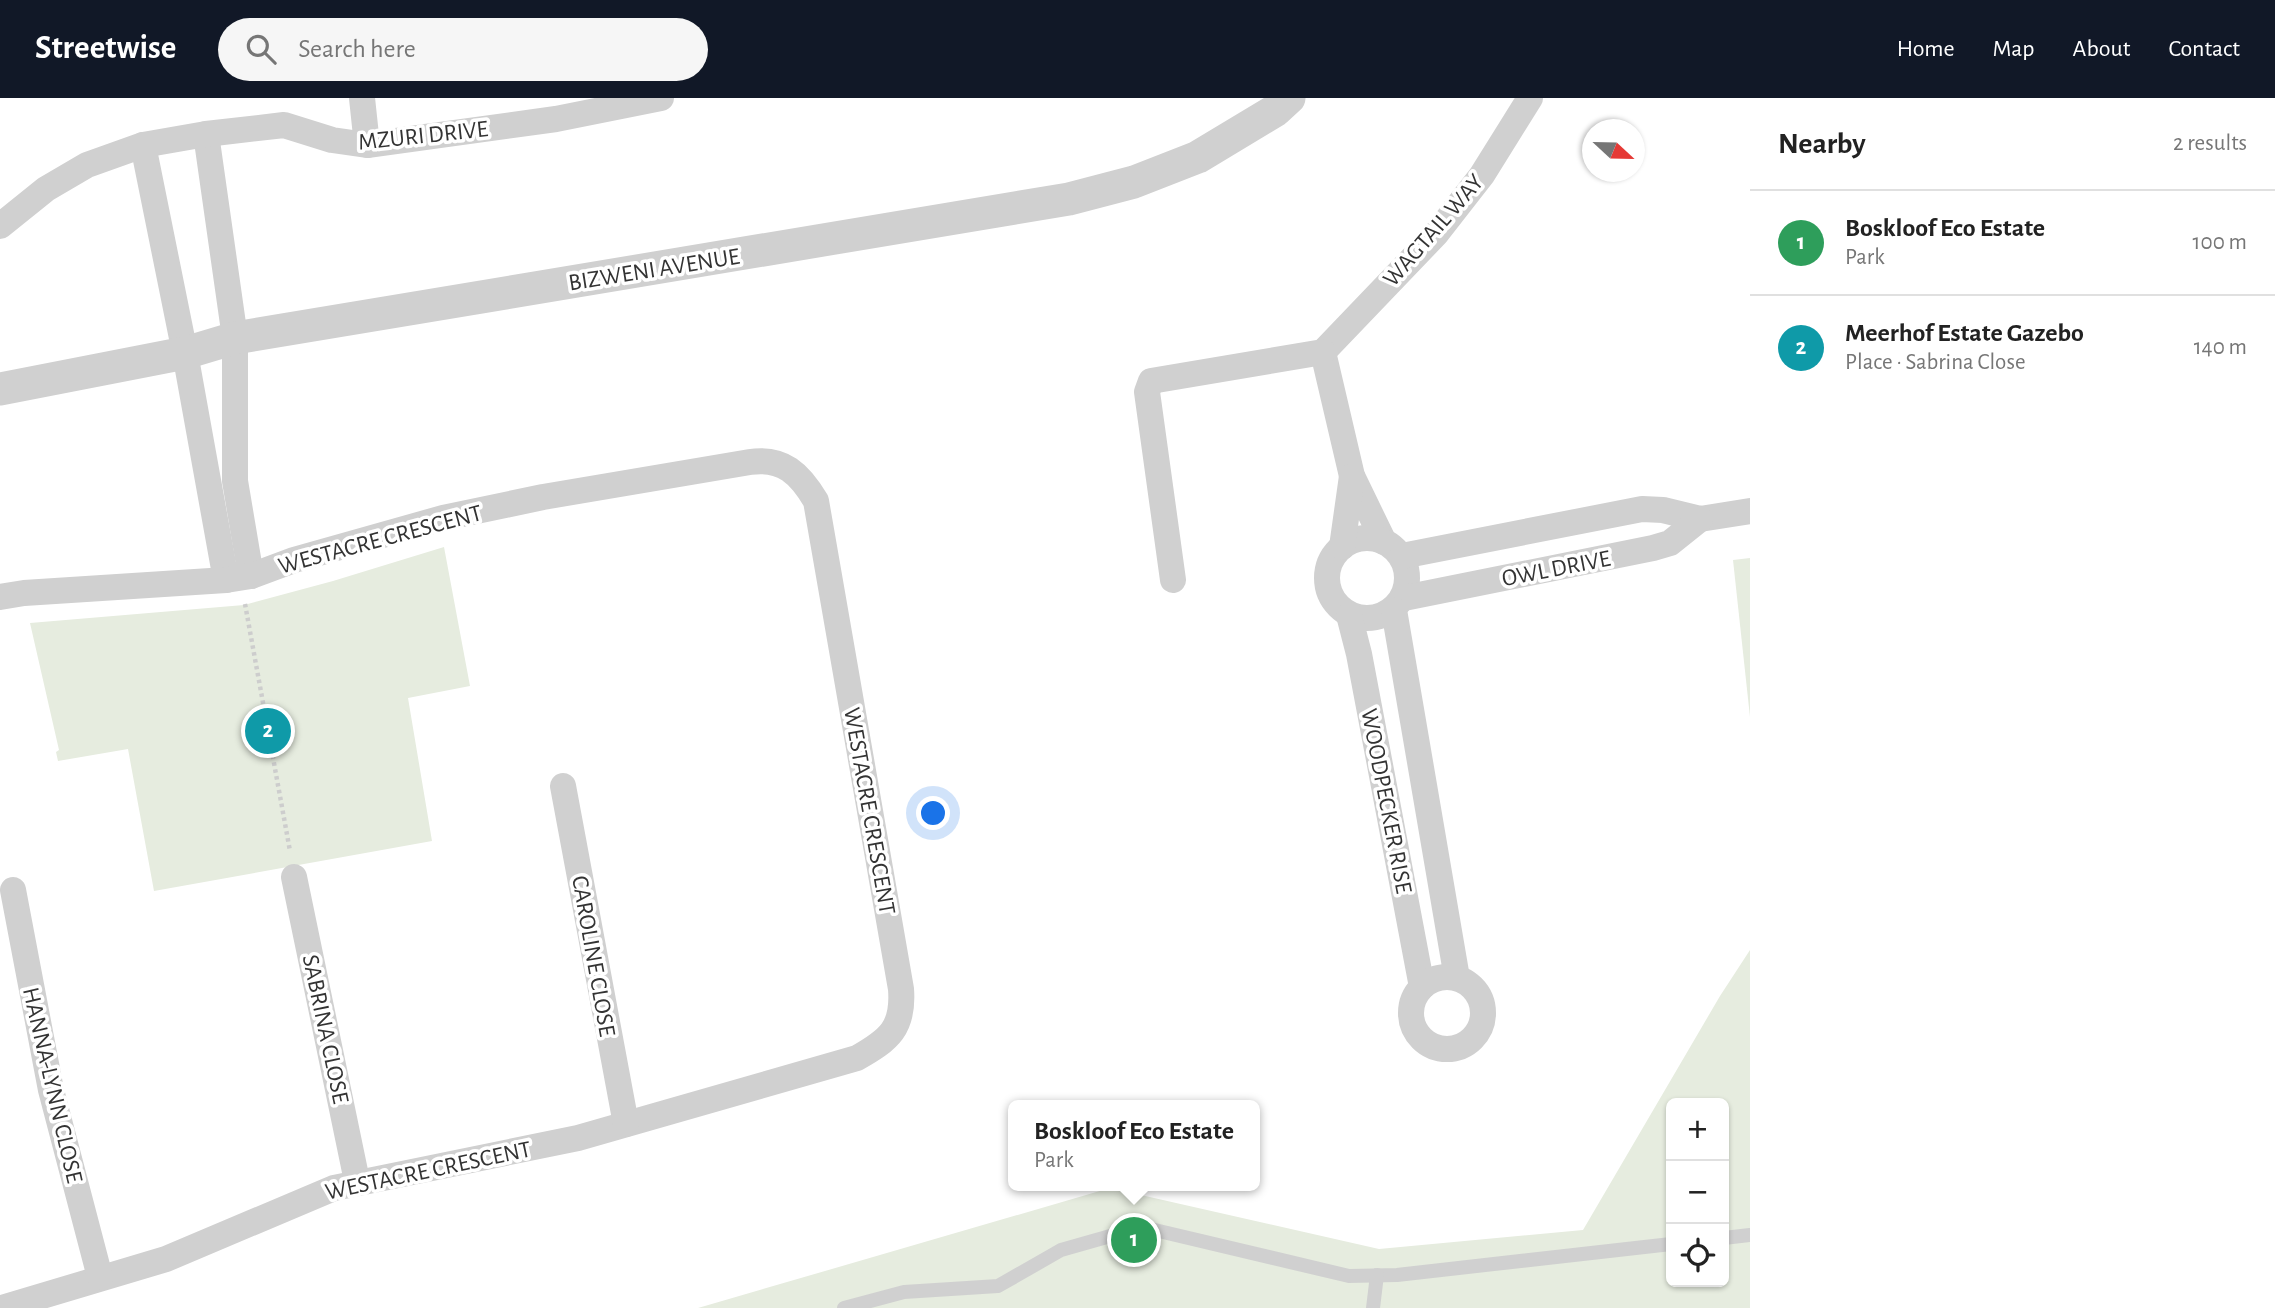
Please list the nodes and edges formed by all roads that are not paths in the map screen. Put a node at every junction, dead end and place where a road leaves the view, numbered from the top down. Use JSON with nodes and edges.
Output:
{"nodes":[{"id":1,"x":362,"y":98,"type":"edge"},
{"id":2,"x":661,"y":98,"type":"edge"},
{"id":3,"x":1289,"y":98,"type":"edge"},
{"id":4,"x":1530,"y":98,"type":"edge"},
{"id":5,"x":206,"y":134,"type":"junction"},
{"id":6,"x":143,"y":145,"type":"junction"},
{"id":7,"x":367,"y":145,"type":"junction"},
{"id":8,"x":0,"y":226,"type":"edge"},
{"id":9,"x":235,"y":338,"type":"junction"},
{"id":10,"x":1324,"y":352,"type":"junction"},
{"id":11,"x":185,"y":353,"type":"junction"},
{"id":12,"x":0,"y":388,"type":"edge"},
{"id":13,"x":1352,"y":476,"type":"junction"},
{"id":14,"x":1750,"y":511,"type":"edge"},
{"id":15,"x":1700,"y":519,"type":"junction"},
{"id":16,"x":1342,"y":547,"type":"junction"},
{"id":17,"x":1393,"y":549,"type":"junction"},
{"id":18,"x":1173,"y":580,"type":"dead end"},
{"id":19,"x":240,"y":585,"type":"junction"},
{"id":20,"x":0,"y":597,"type":"edge"},
{"id":21,"x":1399,"y":604,"type":"junction"},
{"id":22,"x":1349,"y":615,"type":"junction"},
{"id":23,"x":563,"y":786,"type":"dead end"},
{"id":24,"x":293,"y":869,"type":"road end"},
{"id":25,"x":13,"y":890,"type":"dead end"},
{"id":26,"x":1457,"y":978,"type":"junction"},
{"id":27,"x":1422,"y":987,"type":"junction"},
{"id":28,"x":626,"y":1125,"type":"junction"},
{"id":29,"x":357,"y":1181,"type":"junction"},
{"id":30,"x":1750,"y":1235,"type":"edge"},
{"id":31,"x":1729,"y":1237,"type":"edge"},
{"id":32,"x":1666,"y":1245,"type":"edge"},
{"id":33,"x":1377,"y":1275,"type":"junction"},
{"id":34,"x":100,"y":1277,"type":"junction"},
{"id":35,"x":2,"y":1308,"type":"edge"},
{"id":36,"x":844,"y":1308,"type":"edge"},
{"id":37,"x":1374,"y":1308,"type":"edge"}],
"edges":[{"from":1,"to":7,"type":"street"},
{"from":2,"to":7,"type":"street","name":"MZURI DRIVE"},
{"from":3,"to":9,"type":"street","name":"BIZWENI AVENUE"},
{"from":4,"to":10,"type":"street","name":"WAGTAIL WAY"},
{"from":5,"to":6,"type":"street","name":"MZURI DRIVE"},
{"from":5,"to":7,"type":"street","name":"MZURI DRIVE"},
{"from":5,"to":9,"type":"street"},
{"from":6,"to":8,"type":"street","name":"MZURI DRIVE"},
{"from":6,"to":11,"type":"street"},
{"from":9,"to":11,"type":"street","name":"BIZWENI AVENUE"},
{"from":9,"to":19,"type":"street"},
{"from":10,"to":13,"type":"street"},
{"from":10,"to":18,"type":"street"},
{"from":11,"to":12,"type":"street","name":"BIZWENI AVENUE"},
{"from":11,"to":19,"type":"street"},
{"from":13,"to":16,"type":"street"},
{"from":13,"to":17,"type":"street"},
{"from":14,"to":15,"type":"street","name":"OWL DRIVE"},
{"from":15,"to":17,"type":"street","name":"OWL DRIVE"},
{"from":15,"to":21,"type":"street","name":"OWL DRIVE"},
{"from":16,"to":17,"type":"street"},
{"from":16,"to":22,"type":"street"},
{"from":17,"to":21,"type":"street"},
{"from":19,"to":20,"type":"street","name":"WESTACRE CRESCENT"},
{"from":19,"to":28,"type":"street","name":"WESTACRE CRESCENT"},
{"from":21,"to":22,"type":"street"},
{"from":21,"to":26,"type":"street","name":"WOODPECKER RISE"},
{"from":22,"to":27,"type":"street","name":"WOODPECKER RISE"},
{"from":23,"to":28,"type":"street","name":"CAROLINE CLOSE"},
{"from":24,"to":29,"type":"street","name":"SABRINA CLOSE"},
{"from":25,"to":34,"type":"street","name":"HANNA-LYNN CLOSE"},
{"from":26,"to":27,"type":"street"},
{"from":26,"to":27,"type":"street"},
{"from":28,"to":29,"type":"street","name":"WESTACRE CRESCENT"},
{"from":29,"to":34,"type":"street","name":"WESTACRE CRESCENT"},
{"from":30,"to":31,"type":"lane"},
{"from":32,"to":33,"type":"lane"},
{"from":33,"to":36,"type":"lane"},
{"from":33,"to":37,"type":"lane"},
{"from":34,"to":35,"type":"street","name":"WESTACRE CRESCENT"}]}
